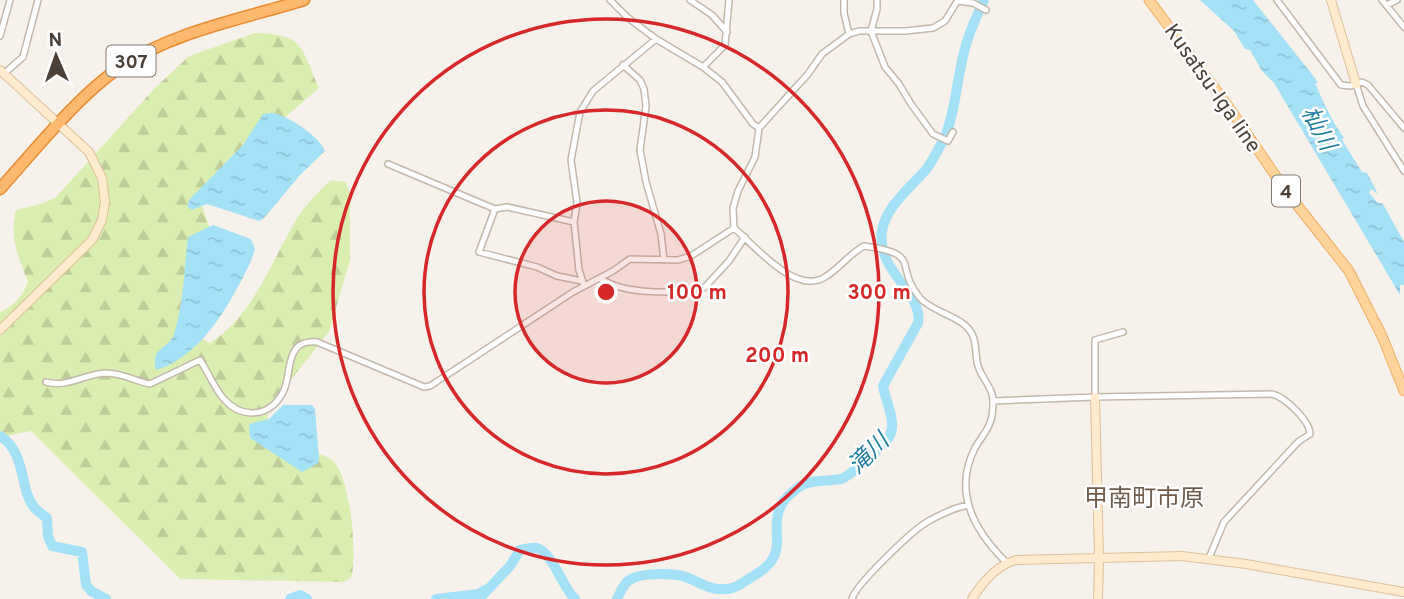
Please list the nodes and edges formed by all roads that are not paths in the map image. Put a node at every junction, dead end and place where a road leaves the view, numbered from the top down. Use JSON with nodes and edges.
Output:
{"nodes":[{"id":1,"x":10,"y":0,"type":"edge"},
{"id":2,"x":38,"y":0,"type":"edge"},
{"id":3,"x":304,"y":0,"type":"edge"},
{"id":4,"x":610,"y":0,"type":"edge"},
{"id":5,"x":690,"y":0,"type":"edge"},
{"id":6,"x":729,"y":0,"type":"edge"},
{"id":7,"x":844,"y":0,"type":"edge"},
{"id":8,"x":877,"y":0,"type":"edge"},
{"id":9,"x":958,"y":0,"type":"edge"},
{"id":10,"x":1149,"y":0,"type":"edge"},
{"id":11,"x":1277,"y":0,"type":"edge"},
{"id":12,"x":1331,"y":0,"type":"edge"},
{"id":13,"x":1397,"y":0,"type":"edge"},
{"id":14,"x":1384,"y":3,"type":"edge"},
{"id":15,"x":985,"y":10,"type":"dead end"},
{"id":16,"x":1404,"y":27,"type":"edge"},
{"id":17,"x":871,"y":31,"type":"junction"},
{"id":18,"x":727,"y":32,"type":"junction"},
{"id":19,"x":849,"y":34,"type":"junction"},
{"id":20,"x":0,"y":36,"type":"edge"},
{"id":21,"x":656,"y":39,"type":"junction"},
{"id":22,"x":623,"y":65,"type":"junction"},
{"id":23,"x":703,"y":67,"type":"junction"},
{"id":24,"x":4,"y":70,"type":"edge"},
{"id":25,"x":1356,"y":84,"type":"junction"},
{"id":26,"x":58,"y":126,"type":"junction"},
{"id":27,"x":759,"y":128,"type":"junction"},
{"id":28,"x":1404,"y":128,"type":"edge"},
{"id":29,"x":953,"y":132,"type":"dead end"},
{"id":30,"x":388,"y":164,"type":"dead end"},
{"id":31,"x":1404,"y":171,"type":"edge"},
{"id":32,"x":0,"y":189,"type":"edge"},
{"id":33,"x":495,"y":209,"type":"junction"},
{"id":34,"x":573,"y":222,"type":"junction"},
{"id":35,"x":734,"y":228,"type":"junction"},
{"id":36,"x":745,"y":237,"type":"junction"},
{"id":37,"x":664,"y":260,"type":"junction"},
{"id":38,"x":600,"y":278,"type":"junction"},
{"id":39,"x":583,"y":283,"type":"junction"},
{"id":40,"x":0,"y":330,"type":"edge"},
{"id":41,"x":1123,"y":332,"type":"dead end"},
{"id":42,"x":46,"y":382,"type":"dead end"},
{"id":43,"x":1404,"y":391,"type":"edge"},
{"id":44,"x":1095,"y":397,"type":"junction"},
{"id":45,"x":993,"y":401,"type":"junction"},
{"id":46,"x":968,"y":505,"type":"junction"},
{"id":47,"x":1099,"y":558,"type":"junction"},
{"id":48,"x":1209,"y":558,"type":"junction"},
{"id":49,"x":1007,"y":563,"type":"junction"},
{"id":50,"x":1404,"y":592,"type":"edge"},
{"id":51,"x":852,"y":599,"type":"edge"},
{"id":52,"x":972,"y":599,"type":"edge"},
{"id":53,"x":1098,"y":599,"type":"edge"}],
"edges":[{"from":1,"to":20,"type":"street"},
{"from":2,"to":24,"type":"street"},
{"from":3,"to":26,"type":"highway","number":"307"},
{"from":4,"to":21,"type":"street"},
{"from":5,"to":18,"type":"street"},
{"from":6,"to":18,"type":"street"},
{"from":7,"to":19,"type":"street"},
{"from":8,"to":17,"type":"street"},
{"from":9,"to":15,"type":"street"},
{"from":9,"to":17,"type":"street"},
{"from":10,"to":43,"type":"main road","name":"Kusatsu-Iga line","number":"4"},
{"from":11,"to":25,"type":"street"},
{"from":12,"to":25,"type":"street"},
{"from":13,"to":14,"type":"street"},
{"from":14,"to":16,"type":"street"},
{"from":17,"to":19,"type":"street"},
{"from":17,"to":29,"type":"street"},
{"from":18,"to":23,"type":"street"},
{"from":19,"to":27,"type":"street"},
{"from":21,"to":22,"type":"street"},
{"from":21,"to":23,"type":"street"},
{"from":22,"to":34,"type":"street"},
{"from":22,"to":37,"type":"street"},
{"from":23,"to":27,"type":"street"},
{"from":24,"to":26,"type":"street"},
{"from":25,"to":28,"type":"street"},
{"from":25,"to":31,"type":"street"},
{"from":26,"to":32,"type":"highway","number":"307"},
{"from":26,"to":40,"type":"street"},
{"from":27,"to":35,"type":"street"},
{"from":30,"to":33,"type":"street"},
{"from":33,"to":34,"type":"street"},
{"from":33,"to":39,"type":"street"},
{"from":34,"to":39,"type":"street"},
{"from":35,"to":36,"type":"street"},
{"from":35,"to":37,"type":"street"},
{"from":36,"to":38,"type":"street"},
{"from":36,"to":45,"type":"street"},
{"from":37,"to":38,"type":"street"},
{"from":38,"to":39,"type":"street"},
{"from":39,"to":42,"type":"street"},
{"from":41,"to":44,"type":"street"},
{"from":44,"to":45,"type":"street"},
{"from":44,"to":47,"type":"street"},
{"from":44,"to":48,"type":"street"},
{"from":45,"to":46,"type":"street"},
{"from":46,"to":49,"type":"street"},
{"from":46,"to":51,"type":"street"},
{"from":47,"to":48,"type":"street"},
{"from":47,"to":49,"type":"street"},
{"from":47,"to":53,"type":"street"},
{"from":48,"to":50,"type":"street"},
{"from":49,"to":52,"type":"street"}]}
